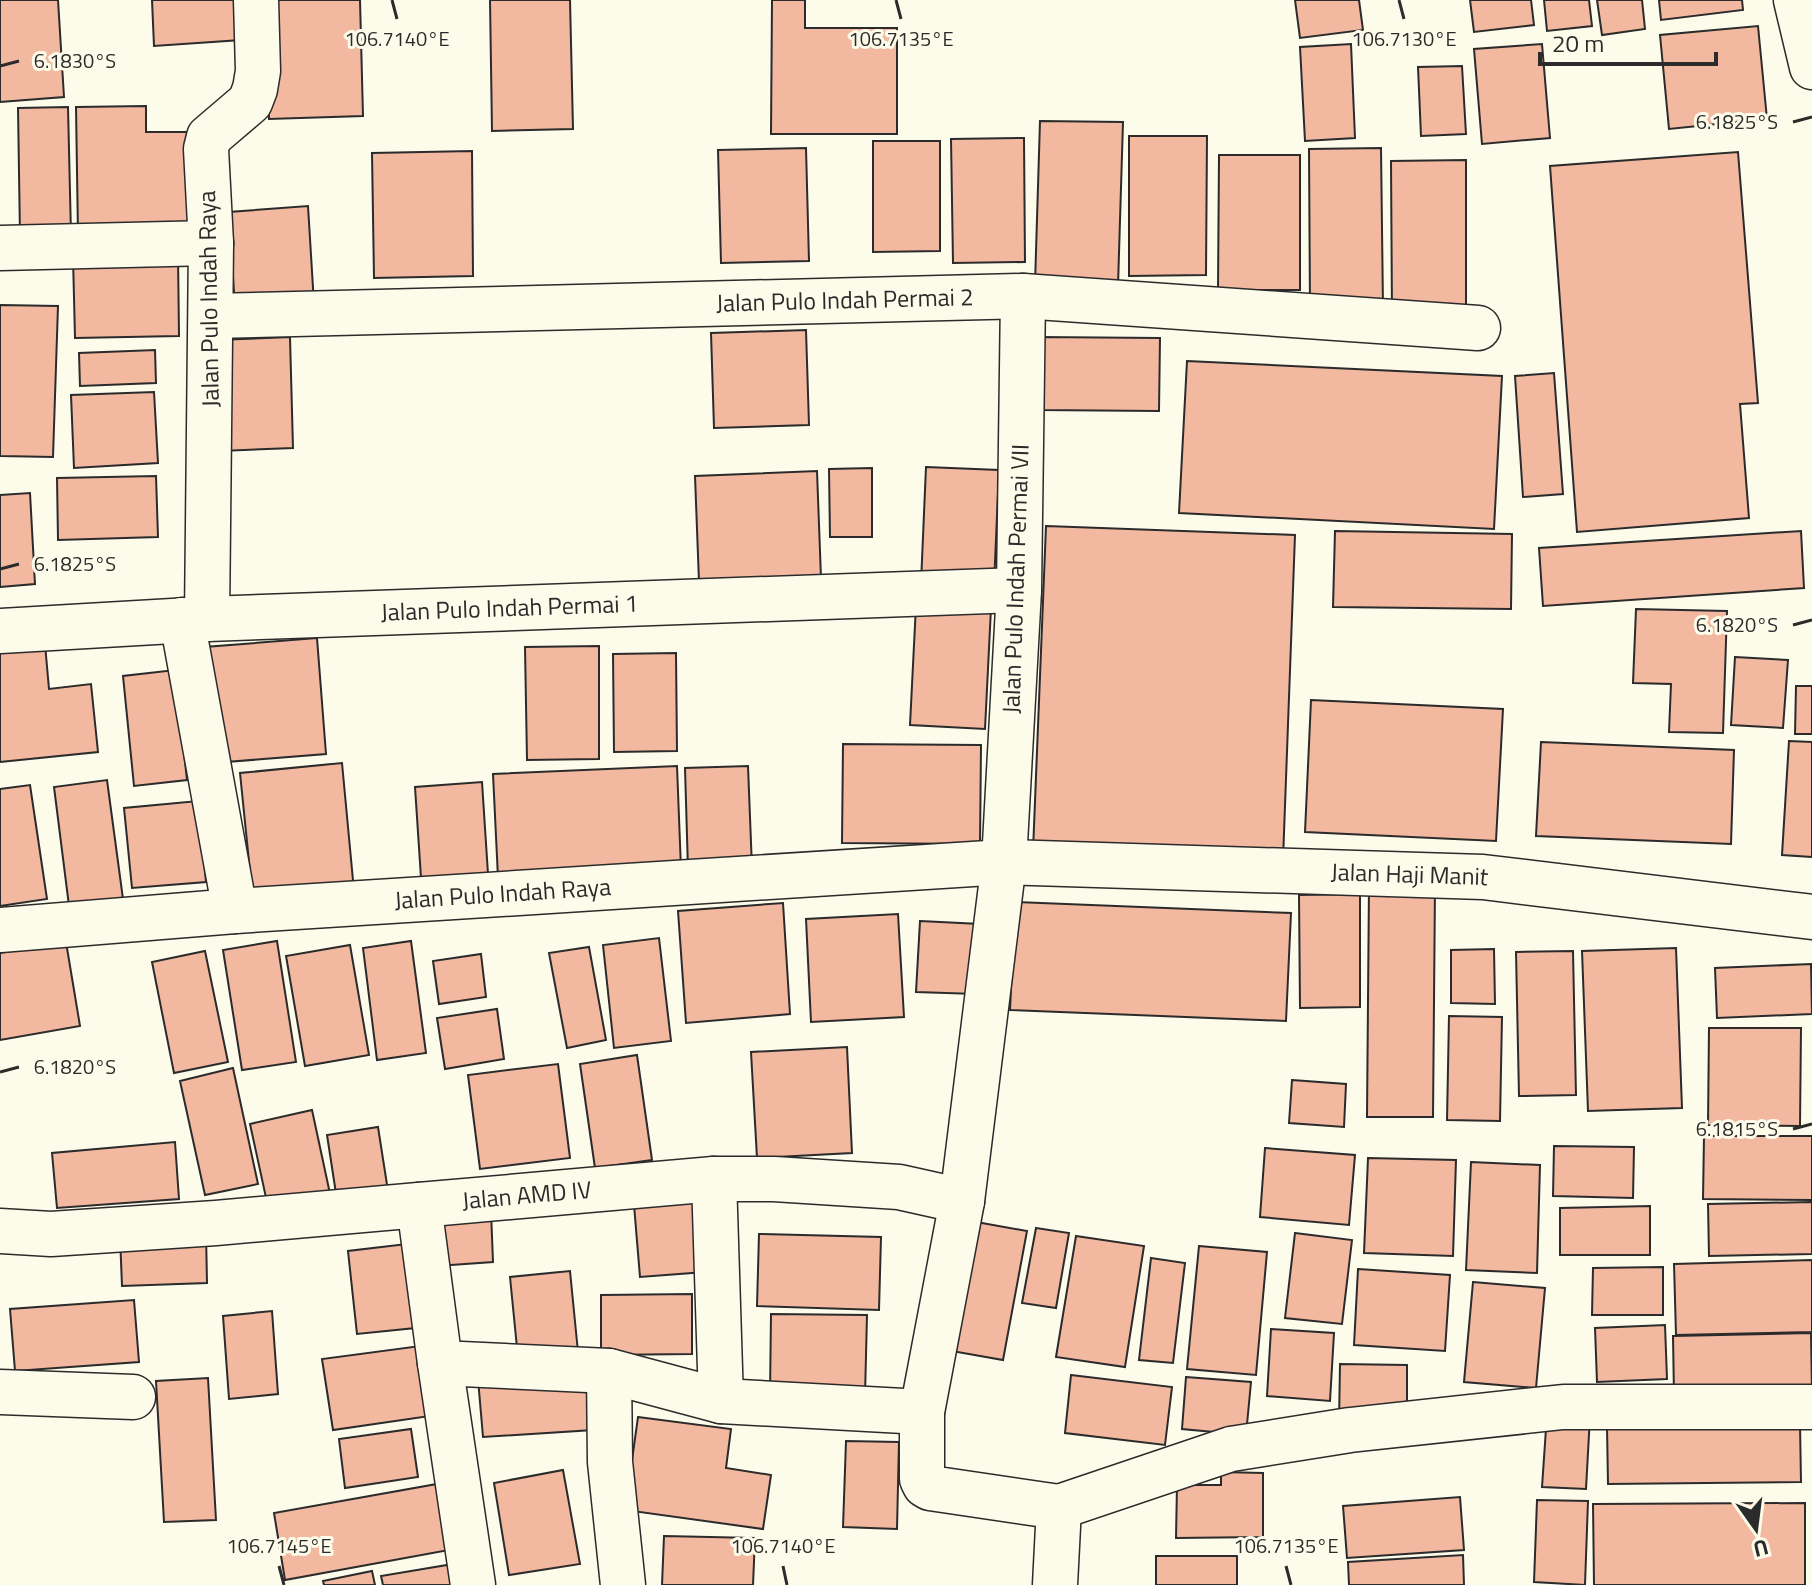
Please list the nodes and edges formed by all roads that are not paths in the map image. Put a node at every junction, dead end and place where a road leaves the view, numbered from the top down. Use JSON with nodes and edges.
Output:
{"nodes":[{"id":1,"x":256,"y":0,"type":"edge"},
{"id":2,"x":1796,"y":0,"type":"edge"},
{"id":3,"x":1812,"y":67,"type":"edge"},
{"id":4,"x":211,"y":243,"type":"junction"},
{"id":5,"x":0,"y":248,"type":"edge"},
{"id":6,"x":1023,"y":296,"type":"junction"},
{"id":7,"x":211,"y":316,"type":"junction"},
{"id":8,"x":1478,"y":328,"type":"dead end"},
{"id":9,"x":1019,"y":590,"type":"junction"},
{"id":10,"x":195,"y":620,"type":"junction"},
{"id":11,"x":0,"y":631,"type":"edge"},
{"id":12,"x":1004,"y":862,"type":"junction"},
{"id":13,"x":235,"y":911,"type":"junction"},
{"id":14,"x":1812,"y":917,"type":"edge"},
{"id":15,"x":0,"y":930,"type":"edge"},
{"id":16,"x":714,"y":1179,"type":"junction"},
{"id":17,"x":962,"y":1201,"type":"junction"},
{"id":18,"x":419,"y":1205,"type":"junction"},
{"id":19,"x":0,"y":1231,"type":"edge"},
{"id":20,"x":440,"y":1363,"type":"junction"},
{"id":21,"x":609,"y":1371,"type":"junction"},
{"id":22,"x":0,"y":1392,"type":"edge"},
{"id":23,"x":133,"y":1397,"type":"dead end"},
{"id":24,"x":721,"y":1401,"type":"junction"},
{"id":25,"x":1812,"y":1407,"type":"edge"},
{"id":26,"x":922,"y":1412,"type":"junction"},
{"id":27,"x":1059,"y":1507,"type":"junction"},
{"id":28,"x":473,"y":1585,"type":"edge"},
{"id":29,"x":623,"y":1585,"type":"edge"},
{"id":30,"x":1055,"y":1585,"type":"edge"}],
"edges":[{"from":1,"to":4,"type":"street","name":"Jalan Pulo Indah Raya"},
{"from":2,"to":3,"type":"street"},
{"from":4,"to":5,"type":"street"},
{"from":4,"to":7,"type":"street","name":"Jalan Pulo Indah Raya"},
{"from":6,"to":7,"type":"street","name":"Jalan Pulo Indah Permai 2"},
{"from":6,"to":8,"type":"street","name":"Jalan Pulo Indah Permai 2"},
{"from":6,"to":9,"type":"street","name":"Jalan Pulo Indah Permai VII"},
{"from":7,"to":10,"type":"street","name":"Jalan Pulo Indah Raya"},
{"from":9,"to":10,"type":"street","name":"Jalan Pulo Indah Permai 1"},
{"from":9,"to":12,"type":"street","name":"Jalan Pulo Indah Permai VII"},
{"from":10,"to":11,"type":"street","name":"Jalan Pulo Indah Permai 1"},
{"from":10,"to":13,"type":"street","name":"Jalan Pulo Indah Raya"},
{"from":12,"to":13,"type":"street","name":"Jalan Pulo Indah Raya"},
{"from":12,"to":14,"type":"street","name":"Jalan Haji Manit"},
{"from":12,"to":17,"type":"street","name":"Jalan Pulo Indah Permai VII"},
{"from":13,"to":15,"type":"street","name":"Jalan Pulo Indah Raya"},
{"from":16,"to":17,"type":"street","name":"Jalan AMD IV"},
{"from":16,"to":18,"type":"street","name":"Jalan AMD IV"},
{"from":16,"to":24,"type":"street"},
{"from":17,"to":26,"type":"street","name":"Jalan Pulo Indah Permai VII"},
{"from":18,"to":19,"type":"street","name":"Jalan AMD IV"},
{"from":18,"to":20,"type":"street"},
{"from":20,"to":21,"type":"street"},
{"from":20,"to":28,"type":"street"},
{"from":21,"to":24,"type":"street"},
{"from":21,"to":29,"type":"street"},
{"from":22,"to":23,"type":"street"},
{"from":24,"to":26,"type":"street"},
{"from":25,"to":27,"type":"street"},
{"from":26,"to":27,"type":"street","name":"Jalan Pulo Indah Permai VII"},
{"from":27,"to":30,"type":"street"}]}
